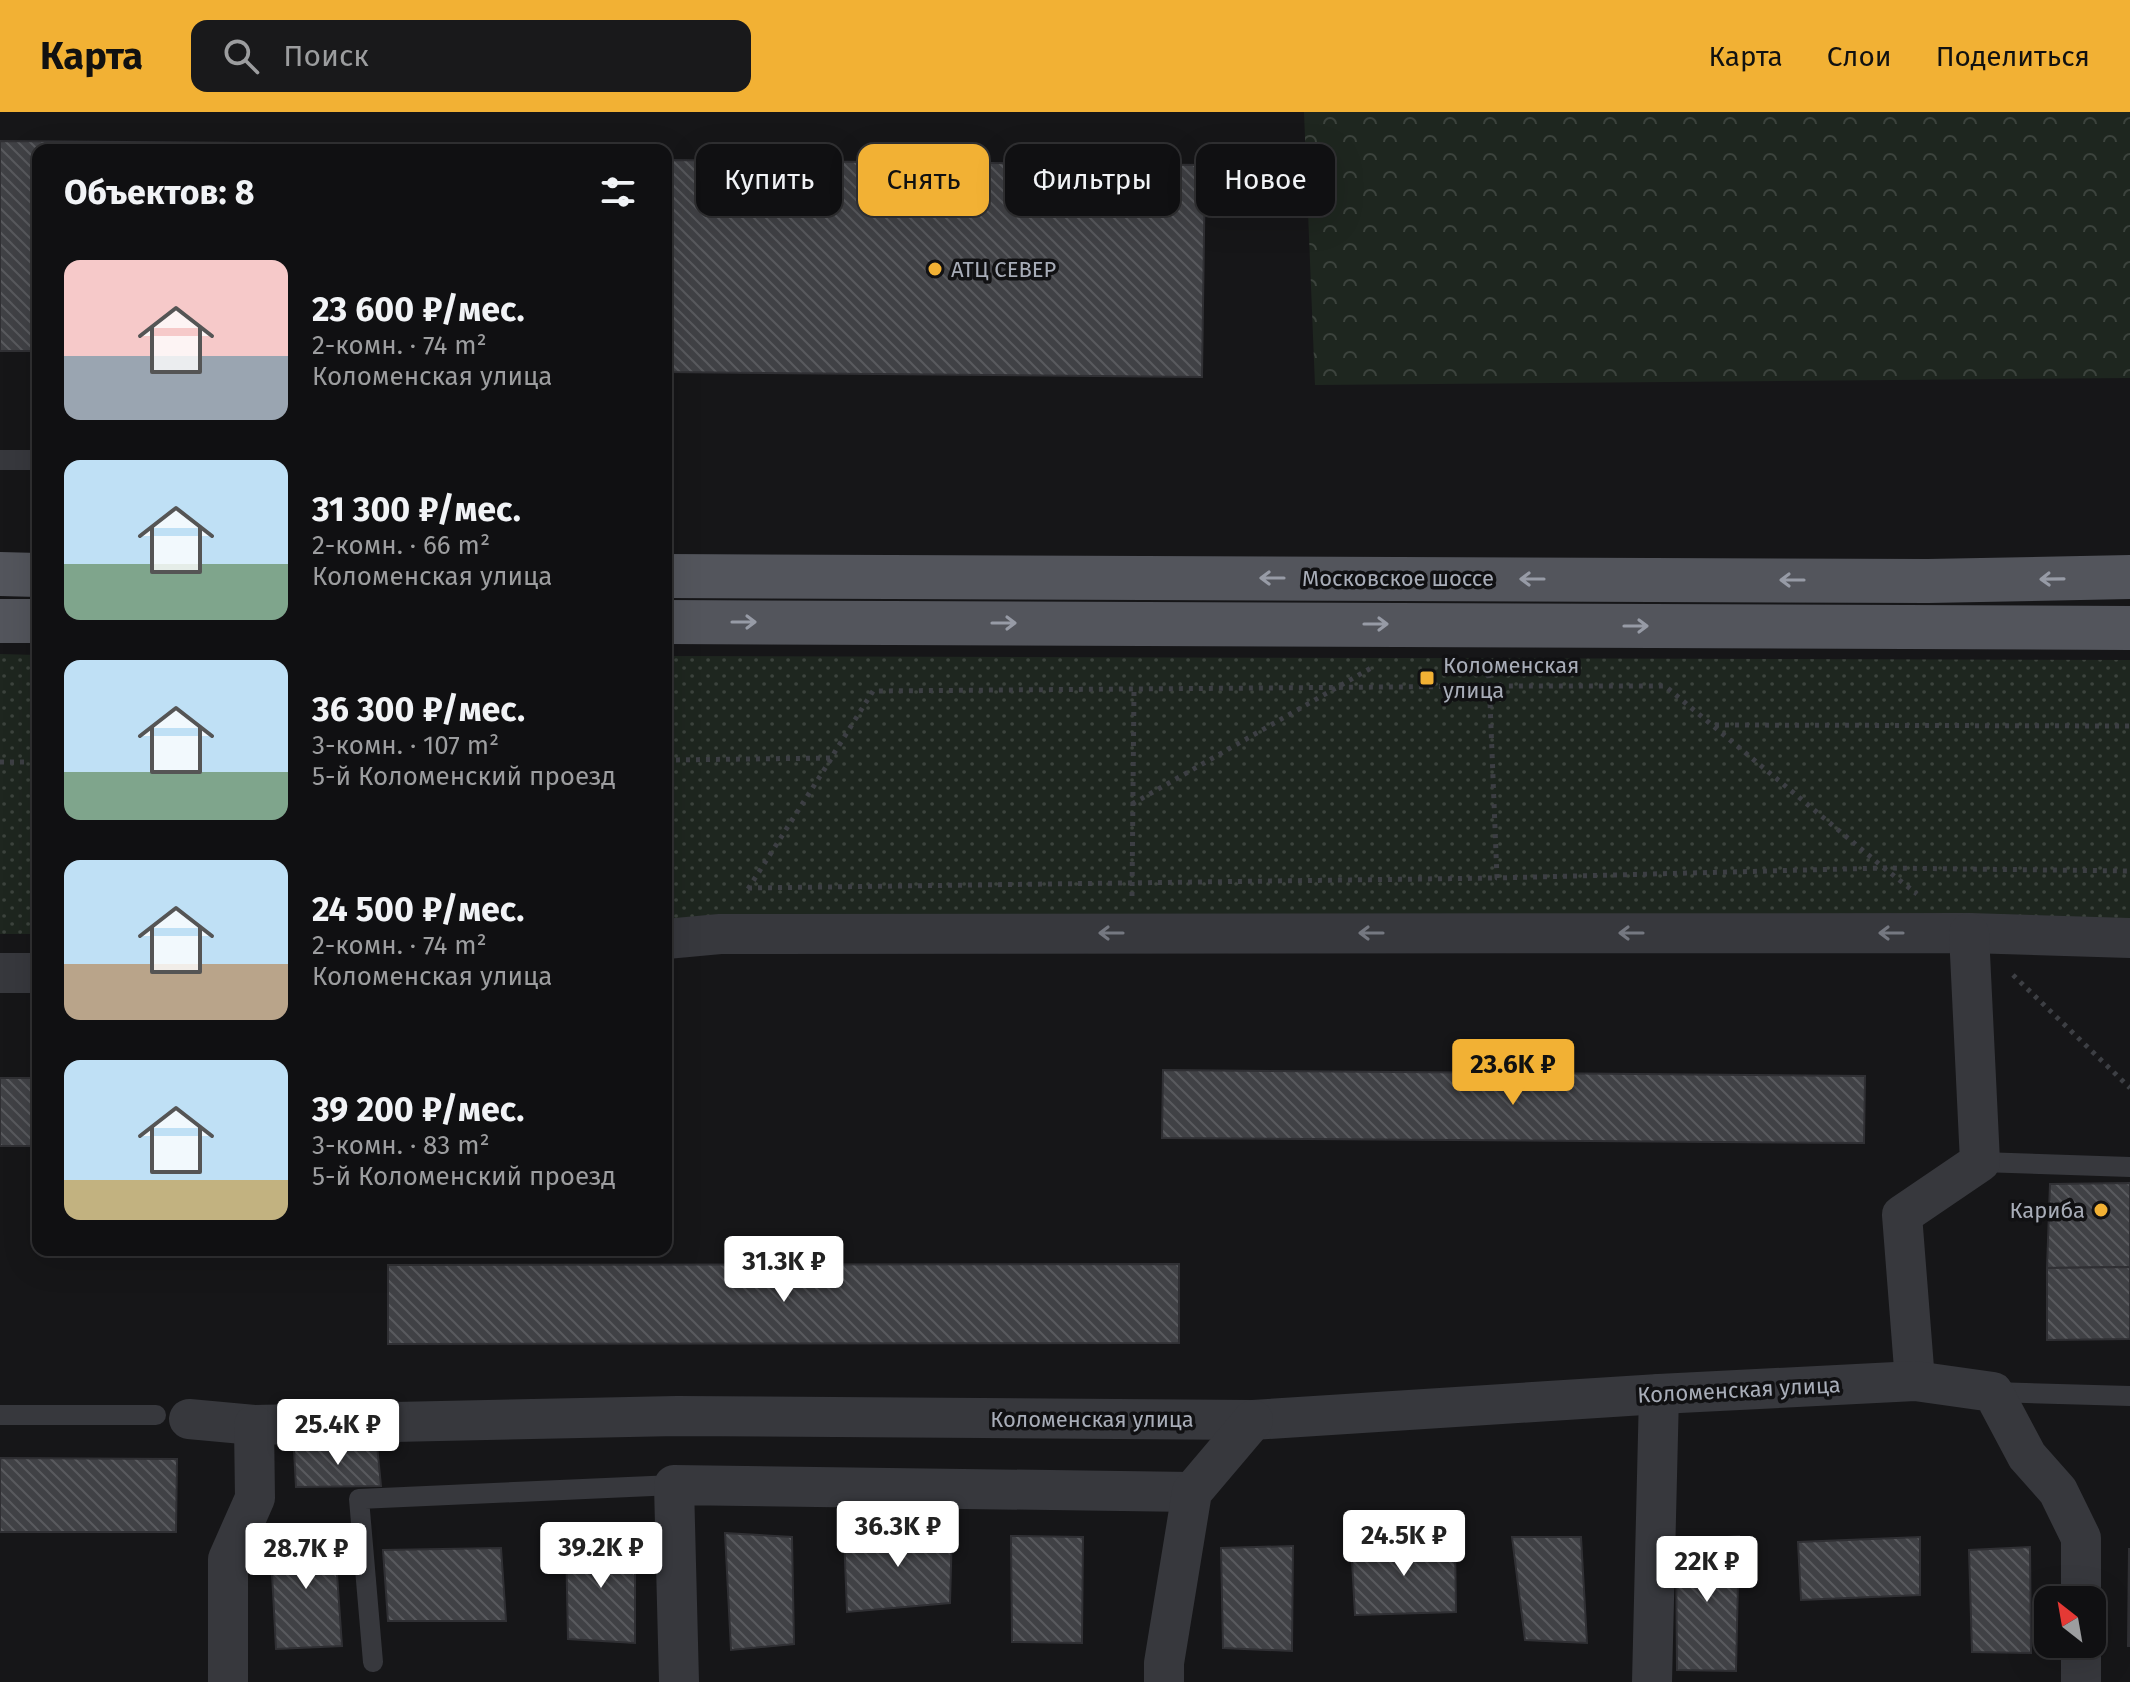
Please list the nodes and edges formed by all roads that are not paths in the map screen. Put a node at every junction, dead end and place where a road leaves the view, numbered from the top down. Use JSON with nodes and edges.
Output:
{"nodes":[{"id":1,"x":0,"y":460,"type":"edge"},
{"id":2,"x":32,"y":460,"type":"edge"},
{"id":3,"x":0,"y":574,"type":"edge"},
{"id":4,"x":32,"y":575,"type":"edge"},
{"id":5,"x":672,"y":576,"type":"edge"},
{"id":6,"x":2130,"y":577,"type":"edge"},
{"id":7,"x":0,"y":621,"type":"edge"},
{"id":8,"x":32,"y":621,"type":"edge"},
{"id":9,"x":672,"y":622,"type":"edge"},
{"id":10,"x":2130,"y":628,"type":"edge"},
{"id":11,"x":1969,"y":933,"type":"junction"},
{"id":12,"x":672,"y":938,"type":"edge"},
{"id":13,"x":2130,"y":938,"type":"edge"},
{"id":14,"x":0,"y":973,"type":"edge"},
{"id":15,"x":32,"y":973,"type":"edge"},
{"id":16,"x":1980,"y":1162,"type":"junction"},
{"id":17,"x":2130,"y":1167,"type":"edge"},
{"id":18,"x":1915,"y":1381,"type":"junction"},
{"id":19,"x":1993,"y":1392,"type":"junction"},
{"id":20,"x":1659,"y":1394,"type":"junction"},
{"id":21,"x":2130,"y":1396,"type":"edge"},
{"id":22,"x":0,"y":1415,"type":"edge"},
{"id":23,"x":172,"y":1417,"type":"joint"},
{"id":24,"x":1253,"y":1420,"type":"junction"},
{"id":25,"x":254,"y":1425,"type":"junction"},
{"id":26,"x":674,"y":1485,"type":"junction"},
{"id":27,"x":1192,"y":1492,"type":"junction"},
{"id":28,"x":2081,"y":1586,"type":"edge"},
{"id":29,"x":2081,"y":1658,"type":"edge"},
{"id":30,"x":373,"y":1662,"type":"dead end"},
{"id":31,"x":228,"y":1682,"type":"edge"},
{"id":32,"x":679,"y":1682,"type":"edge"},
{"id":33,"x":1164,"y":1682,"type":"edge"},
{"id":34,"x":1652,"y":1682,"type":"edge"},
{"id":35,"x":2081,"y":1682,"type":"edge"}],
"edges":[{"from":1,"to":2,"type":"lane"},
{"from":3,"to":4,"type":"main road"},
{"from":6,"to":5,"type":"main road","name":"Московское шоссе","one_way":true},
{"from":7,"to":8,"type":"main road"},
{"from":9,"to":10,"type":"main road","name":"Московское шоссе","one_way":true},
{"from":11,"to":12,"type":"street","one_way":true},
{"from":11,"to":13,"type":"street"},
{"from":11,"to":16,"type":"street"},
{"from":14,"to":15,"type":"street"},
{"from":16,"to":17,"type":"lane"},
{"from":16,"to":18,"type":"street"},
{"from":18,"to":19,"type":"street","name":"Коломенская улица"},
{"from":18,"to":20,"type":"street","name":"Коломенская улица"},
{"from":19,"to":21,"type":"lane"},
{"from":19,"to":28,"type":"street"},
{"from":20,"to":24,"type":"street","name":"Коломенская улица"},
{"from":20,"to":34,"type":"street"},
{"from":22,"to":23,"type":"lane"},
{"from":23,"to":25,"type":"street","name":"Коломенская улица"},
{"from":24,"to":25,"type":"street","name":"Коломенская улица"},
{"from":24,"to":27,"type":"street"},
{"from":25,"to":31,"type":"street"},
{"from":26,"to":27,"type":"street"},
{"from":26,"to":30,"type":"lane"},
{"from":26,"to":32,"type":"street"},
{"from":27,"to":33,"type":"street"},
{"from":29,"to":35,"type":"street"}]}
